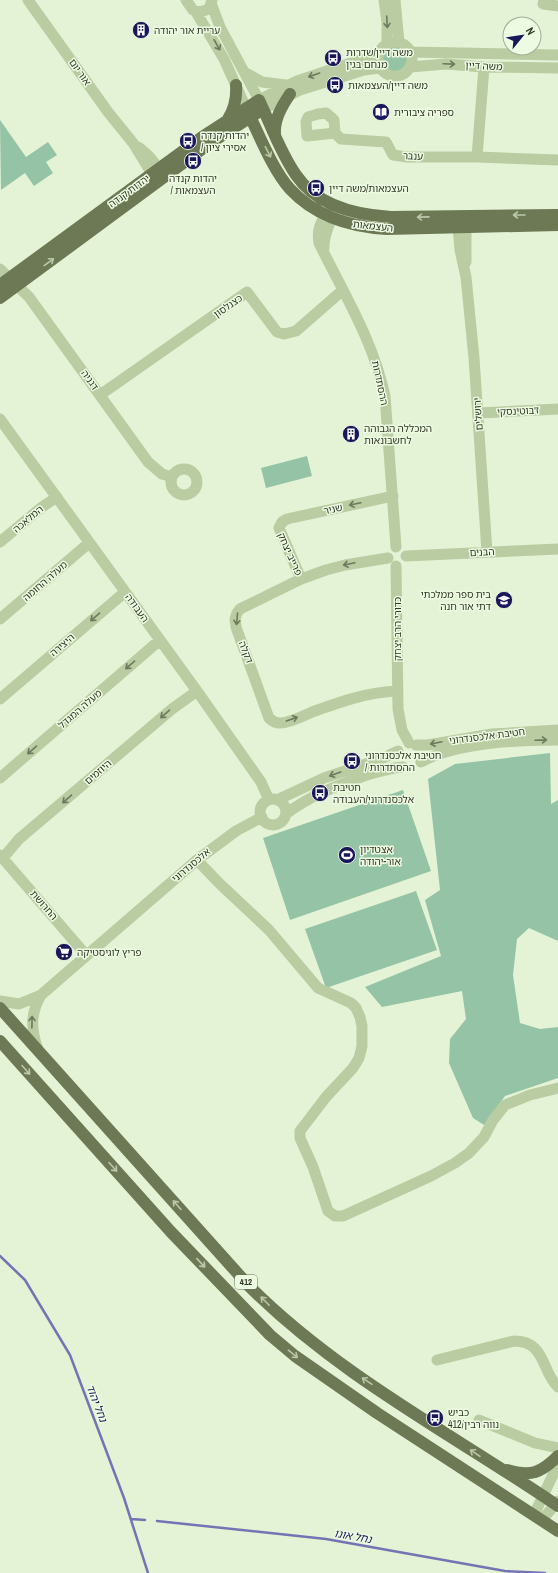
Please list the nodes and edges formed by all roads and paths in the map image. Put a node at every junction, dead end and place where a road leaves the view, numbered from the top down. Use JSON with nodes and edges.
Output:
{"nodes":[{"id":1,"x":28,"y":0,"type":"edge"},
{"id":2,"x":186,"y":0,"type":"edge"},
{"id":3,"x":384,"y":0,"type":"edge"},
{"id":4,"x":395,"y":0,"type":"edge"},
{"id":5,"x":212,"y":2,"type":"edge"},
{"id":6,"x":544,"y":2,"type":"edge"},
{"id":7,"x":558,"y":6,"type":"edge"},
{"id":8,"x":196,"y":12,"type":"junction"},
{"id":9,"x":399,"y":42,"type":"junction"},
{"id":10,"x":387,"y":44,"type":"junction"},
{"id":11,"x":411,"y":52,"type":"junction"},
{"id":12,"x":378,"y":54,"type":"junction"},
{"id":13,"x":558,"y":55,"type":"edge"},
{"id":14,"x":410,"y":67,"type":"junction"},
{"id":15,"x":484,"y":67,"type":"junction"},
{"id":16,"x":380,"y":68,"type":"junction"},
{"id":17,"x":558,"y":68,"type":"edge"},
{"id":18,"x":245,"y":71,"type":"junction"},
{"id":19,"x":236,"y":85,"type":"junction"},
{"id":20,"x":289,"y":90,"type":"junction"},
{"id":21,"x":261,"y":105,"type":"junction"},
{"id":22,"x":248,"y":112,"type":"junction"},
{"id":23,"x":228,"y":119,"type":"junction"},
{"id":24,"x":335,"y":133,"type":"dead end"},
{"id":25,"x":276,"y":136,"type":"junction"},
{"id":26,"x":478,"y":157,"type":"junction"},
{"id":27,"x":558,"y":160,"type":"edge"},
{"id":28,"x":158,"y":174,"type":"junction"},
{"id":29,"x":334,"y":205,"type":"junction"},
{"id":30,"x":558,"y":215,"type":"edge"},
{"id":31,"x":328,"y":216,"type":"junction"},
{"id":32,"x":462,"y":216,"type":"junction"},
{"id":33,"x":558,"y":225,"type":"edge"},
{"id":34,"x":462,"y":227,"type":"junction"},
{"id":35,"x":0,"y":269,"type":"edge"},
{"id":36,"x":9,"y":283,"type":"edge"},
{"id":37,"x":343,"y":290,"type":"junction"},
{"id":38,"x":0,"y":298,"type":"edge"},
{"id":39,"x":100,"y":395,"type":"junction"},
{"id":40,"x":558,"y":409,"type":"edge"},
{"id":41,"x":479,"y":414,"type":"junction"},
{"id":42,"x":0,"y":419,"type":"edge"},
{"id":43,"x":172,"y":478,"type":"dead end"},
{"id":44,"x":393,"y":496,"type":"junction"},
{"id":45,"x":56,"y":497,"type":"junction"},
{"id":46,"x":279,"y":528,"type":"joint"},
{"id":47,"x":0,"y":542,"type":"edge"},
{"id":48,"x":89,"y":542,"type":"junction"},
{"id":49,"x":396,"y":547,"type":"junction"},
{"id":50,"x":558,"y":549,"type":"edge"},
{"id":51,"x":487,"y":552,"type":"junction"},
{"id":52,"x":406,"y":556,"type":"junction"},
{"id":53,"x":388,"y":558,"type":"junction"},
{"id":54,"x":396,"y":566,"type":"junction"},
{"id":55,"x":301,"y":579,"type":"junction"},
{"id":56,"x":125,"y":592,"type":"junction"},
{"id":57,"x":0,"y":620,"type":"edge"},
{"id":58,"x":160,"y":640,"type":"junction"},
{"id":59,"x":197,"y":691,"type":"junction"},
{"id":60,"x":397,"y":691,"type":"junction"},
{"id":61,"x":0,"y":699,"type":"edge"},
{"id":62,"x":558,"y":730,"type":"edge"},
{"id":63,"x":558,"y":740,"type":"edge"},
{"id":64,"x":406,"y":747,"type":"junction"},
{"id":65,"x":421,"y":762,"type":"junction"},
{"id":66,"x":403,"y":767,"type":"junction"},
{"id":67,"x":0,"y":778,"type":"edge"},
{"id":68,"x":273,"y":800,"type":"junction"},
{"id":69,"x":286,"y":814,"type":"junction"},
{"id":70,"x":262,"y":817,"type":"junction"},
{"id":71,"x":1,"y":857,"type":"edge"},
{"id":72,"x":197,"y":860,"type":"junction"},
{"id":73,"x":86,"y":955,"type":"junction"},
{"id":74,"x":41,"y":995,"type":"junction"},
{"id":75,"x":0,"y":1002,"type":"edge"},
{"id":76,"x":0,"y":1008,"type":"edge"},
{"id":77,"x":0,"y":1041,"type":"edge"},
{"id":78,"x":38,"y":1050,"type":"junction"},
{"id":79,"x":558,"y":1088,"type":"edge"},
{"id":80,"x":437,"y":1360,"type":"dead end"},
{"id":81,"x":558,"y":1387,"type":"edge"},
{"id":82,"x":479,"y":1420,"type":"dead end"},
{"id":83,"x":558,"y":1448,"type":"edge"},
{"id":84,"x":558,"y":1456,"type":"edge"},
{"id":85,"x":558,"y":1464,"type":"edge"},
{"id":86,"x":498,"y":1468,"type":"junction"},
{"id":87,"x":543,"y":1496,"type":"junction"},
{"id":88,"x":557,"y":1504,"type":"edge"},
{"id":89,"x":538,"y":1518,"type":"junction"},
{"id":90,"x":558,"y":1531,"type":"edge"}],
"edges":[{"from":1,"to":28,"type":"street","name":"אור יום"},
{"from":2,"to":8,"type":"street"},
{"from":3,"to":10,"type":"street","one_way":true},
{"from":4,"to":9,"type":"street"},
{"from":5,"to":8,"type":"street"},
{"from":5,"to":18,"type":"street"},
{"from":6,"to":7,"type":"street"},
{"from":8,"to":19,"type":"street","one_way":true},
{"from":9,"to":10,"type":"street"},
{"from":9,"to":11,"type":"street"},
{"from":10,"to":12,"type":"street"},
{"from":11,"to":13,"type":"street","name":"משה דיין"},
{"from":11,"to":14,"type":"street"},
{"from":12,"to":16,"type":"street"},
{"from":12,"to":20,"type":"street","one_way":true},
{"from":14,"to":15,"type":"street","name":"משה דיין","one_way":true},
{"from":14,"to":16,"type":"street"},
{"from":15,"to":17,"type":"street","name":"משה דיין"},
{"from":15,"to":26,"type":"street"},
{"from":16,"to":20,"type":"street"},
{"from":18,"to":20,"type":"street"},
{"from":18,"to":21,"type":"street"},
{"from":19,"to":22,"type":"street"},
{"from":19,"to":23,"type":"main road"},
{"from":20,"to":21,"type":"street"},
{"from":20,"to":25,"type":"main road"},
{"from":21,"to":22,"type":"main road","name":"יהדות קנדה"},
{"from":21,"to":25,"type":"main road","name":"העצמאות"},
{"from":22,"to":23,"type":"main road","name":"יהדות קנדה"},
{"from":22,"to":28,"type":"main road","name":"יהדות קנדה"},
{"from":22,"to":31,"type":"main road","name":"העצמאות","one_way":true},
{"from":23,"to":28,"type":"main road","name":"יהדות קנדה"},
{"from":24,"to":26,"type":"street","name":"ענבר"},
{"from":25,"to":29,"type":"main road","name":"העצמאות"},
{"from":26,"to":27,"type":"street","name":"ענבר"},
{"from":28,"to":36,"type":"main road","name":"יהדות קנדה"},
{"from":29,"to":31,"type":"street","name":"ההסתדרות"},
{"from":32,"to":29,"type":"main road","name":"העצמאות","one_way":true},
{"from":30,"to":32,"type":"main road","name":"העצמאות","one_way":true},
{"from":31,"to":34,"type":"main road","name":"העצמאות"},
{"from":31,"to":37,"type":"street","name":"ההסתדרות"},
{"from":32,"to":34,"type":"street","name":"ירושלים"},
{"from":33,"to":34,"type":"main road","name":"העצמאות"},
{"from":34,"to":41,"type":"street","name":"ירושלים"},
{"from":35,"to":36,"type":"street","name":"דגניה"},
{"from":36,"to":38,"type":"main road","name":"יהדות קנדה"},
{"from":36,"to":39,"type":"street","name":"דגניה"},
{"from":37,"to":39,"type":"street","name":"כצנלסון"},
{"from":37,"to":44,"type":"street","name":"ההסתדרות"},
{"from":39,"to":43,"type":"street","name":"דגניה"},
{"from":40,"to":41,"type":"street","name":"ז'בוטינסקי"},
{"from":41,"to":51,"type":"street","name":"ירושלים"},
{"from":42,"to":45,"type":"street","name":"העבודה"},
{"from":44,"to":46,"type":"street","name":"שניר","one_way":true},
{"from":44,"to":49,"type":"street","name":"ההסתדרות"},
{"from":45,"to":47,"type":"street","name":"המלאכה"},
{"from":45,"to":48,"type":"street","name":"העבודה"},
{"from":46,"to":55,"type":"street","name":"פרייב יצחק"},
{"from":48,"to":56,"type":"street","name":"העבודה"},
{"from":48,"to":57,"type":"street","name":"מעלה החומה"},
{"from":49,"to":52,"type":"street"},
{"from":49,"to":53,"type":"street"},
{"from":50,"to":51,"type":"street","name":"הבנים"},
{"from":51,"to":52,"type":"street","name":"הבנים"},
{"from":52,"to":54,"type":"street"},
{"from":53,"to":54,"type":"street"},
{"from":53,"to":55,"type":"street","name":"דקלה","one_way":true},
{"from":54,"to":60,"type":"street","name":"כדורי הרב יצחק"},
{"from":55,"to":60,"type":"street","name":"דקלה","one_way":true},
{"from":56,"to":58,"type":"street","name":"העבודה"},
{"from":56,"to":61,"type":"street","name":"היצירה","one_way":true},
{"from":58,"to":59,"type":"street","name":"העבודה"},
{"from":58,"to":67,"type":"street","name":"מעלה המגדל","one_way":true},
{"from":59,"to":68,"type":"street","name":"העבודה"},
{"from":59,"to":71,"type":"street","name":"היוזמים","one_way":true},
{"from":60,"to":64,"type":"street"},
{"from":62,"to":64,"type":"street","name":"חטיבת אלכסנדרוני","one_way":true},
{"from":65,"to":63,"type":"street","one_way":true},
{"from":64,"to":65,"type":"street"},
{"from":64,"to":66,"type":"street"},
{"from":64,"to":68,"type":"street","name":"חטיבת אלכסנדרוני","one_way":true},
{"from":65,"to":66,"type":"street"},
{"from":66,"to":69,"type":"street"},
{"from":68,"to":69,"type":"street"},
{"from":68,"to":70,"type":"street"},
{"from":69,"to":70,"type":"street"},
{"from":70,"to":72,"type":"street","name":"אלכסנדרוני"},
{"from":71,"to":73,"type":"street","name":"החרושת"},
{"from":72,"to":73,"type":"street","name":"אלכסנדרוני"},
{"from":72,"to":79,"type":"street"},
{"from":73,"to":74,"type":"street"},
{"from":74,"to":75,"type":"street"},
{"from":78,"to":74,"type":"street","one_way":true},
{"from":76,"to":78,"type":"main road","number":"412"},
{"from":77,"to":89,"type":"main road","number":"412","one_way":true},
{"from":86,"to":78,"type":"main road","number":"412","one_way":true},
{"from":80,"to":81,"type":"street"},
{"from":82,"to":83,"type":"street"},
{"from":84,"to":86,"type":"main road"},
{"from":85,"to":87,"type":"street"},
{"from":86,"to":87,"type":"main road","number":"412"},
{"from":87,"to":88,"type":"main road","number":"412"},
{"from":87,"to":89,"type":"street"},
{"from":88,"to":89,"type":"street"},
{"from":89,"to":90,"type":"main road","number":"412"}]}
